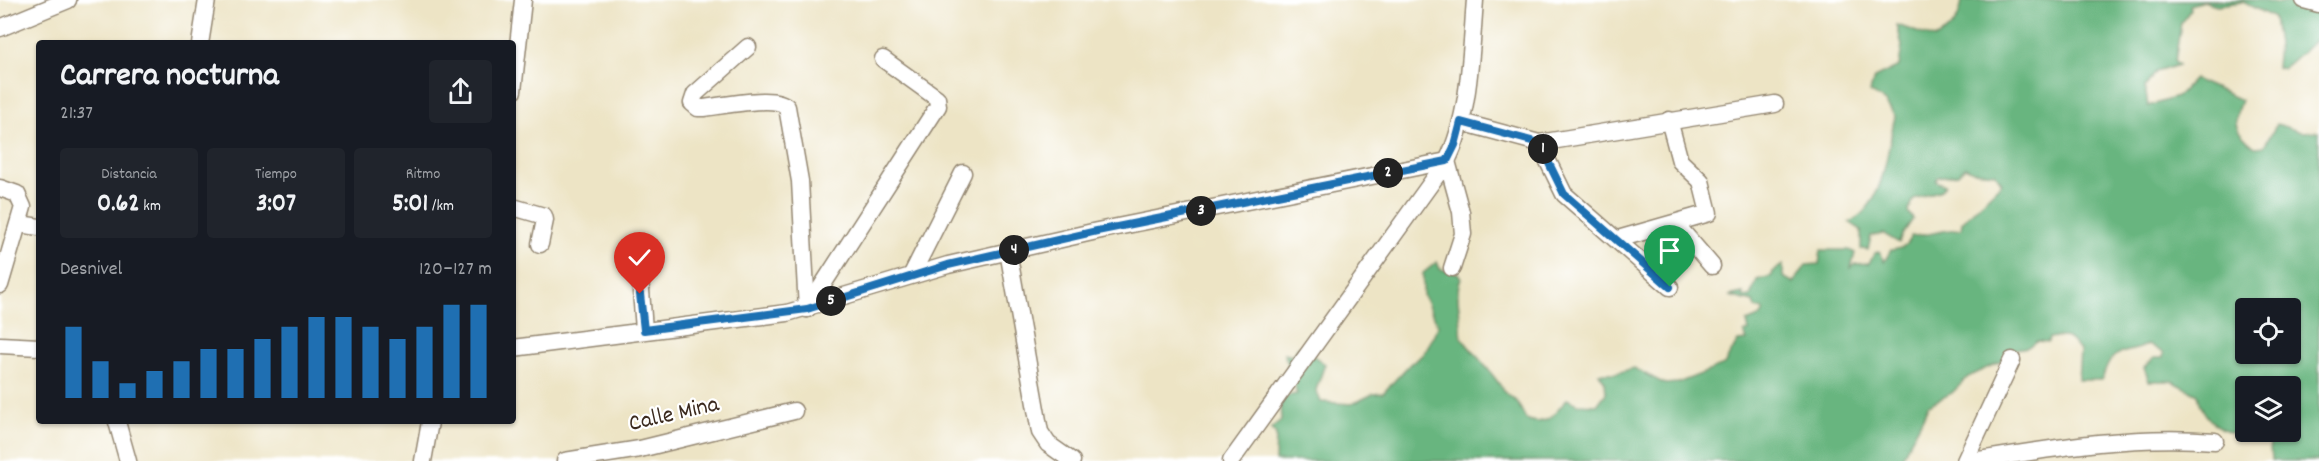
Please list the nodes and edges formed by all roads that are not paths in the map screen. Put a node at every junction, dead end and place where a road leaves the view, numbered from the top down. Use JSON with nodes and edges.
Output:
{"nodes":[{"id":1,"x":68,"y":0,"type":"edge"},
{"id":2,"x":207,"y":0,"type":"edge"},
{"id":3,"x":523,"y":0,"type":"edge"},
{"id":4,"x":1475,"y":0,"type":"edge"},
{"id":5,"x":2304,"y":0,"type":"edge"},
{"id":6,"x":2319,"y":4,"type":"edge"},
{"id":7,"x":0,"y":28,"type":"edge"},
{"id":8,"x":201,"y":40,"type":"edge"},
{"id":9,"x":748,"y":46,"type":"dead end"},
{"id":10,"x":884,"y":59,"type":"dead end"},
{"id":11,"x":516,"y":64,"type":"edge"},
{"id":12,"x":1775,"y":104,"type":"dead end"},
{"id":13,"x":1669,"y":120,"type":"junction"},
{"id":14,"x":1461,"y":122,"type":"junction"},
{"id":15,"x":1539,"y":143,"type":"junction"},
{"id":16,"x":1447,"y":161,"type":"junction"},
{"id":17,"x":963,"y":173,"type":"dead end"},
{"id":18,"x":0,"y":188,"type":"edge"},
{"id":19,"x":516,"y":208,"type":"edge"},
{"id":20,"x":1675,"y":223,"type":"junction"},
{"id":21,"x":20,"y":224,"type":"junction"},
{"id":22,"x":36,"y":227,"type":"edge"},
{"id":23,"x":1618,"y":240,"type":"junction"},
{"id":24,"x":540,"y":244,"type":"dead end"},
{"id":25,"x":1008,"y":251,"type":"junction"},
{"id":26,"x":1712,"y":266,"type":"dead end"},
{"id":27,"x":1452,"y":268,"type":"dead end"},
{"id":28,"x":912,"y":274,"type":"junction"},
{"id":29,"x":640,"y":277,"type":"dead end"},
{"id":30,"x":0,"y":285,"type":"edge"},
{"id":31,"x":1670,"y":287,"type":"dead end"},
{"id":32,"x":807,"y":309,"type":"junction"},
{"id":33,"x":644,"y":330,"type":"junction"},
{"id":34,"x":0,"y":345,"type":"edge"},
{"id":35,"x":36,"y":347,"type":"edge"},
{"id":36,"x":516,"y":348,"type":"edge"},
{"id":37,"x":2012,"y":360,"type":"dead end"},
{"id":38,"x":794,"y":411,"type":"dead end"},
{"id":39,"x":118,"y":424,"type":"edge"},
{"id":40,"x":430,"y":424,"type":"edge"},
{"id":41,"x":2216,"y":441,"type":"dead end"},
{"id":42,"x":128,"y":461,"type":"edge"},
{"id":43,"x":423,"y":461,"type":"edge"},
{"id":44,"x":565,"y":461,"type":"edge"},
{"id":45,"x":1072,"y":461,"type":"edge"},
{"id":46,"x":1231,"y":461,"type":"edge"},
{"id":47,"x":1965,"y":461,"type":"edge"},
{"id":48,"x":1973,"y":461,"type":"edge"}],
"edges":[{"from":1,"to":7,"type":"street"},
{"from":2,"to":8,"type":"street"},
{"from":3,"to":11,"type":"street"},
{"from":4,"to":14,"type":"street"},
{"from":5,"to":6,"type":"street"},
{"from":9,"to":32,"type":"street"},
{"from":10,"to":32,"type":"street"},
{"from":12,"to":13,"type":"street"},
{"from":13,"to":15,"type":"street"},
{"from":13,"to":20,"type":"street"},
{"from":14,"to":15,"type":"street"},
{"from":14,"to":16,"type":"street"},
{"from":15,"to":23,"type":"street"},
{"from":16,"to":25,"type":"street"},
{"from":16,"to":27,"type":"street"},
{"from":16,"to":46,"type":"street"},
{"from":17,"to":28,"type":"street"},
{"from":18,"to":21,"type":"street"},
{"from":19,"to":24,"type":"street"},
{"from":20,"to":23,"type":"street"},
{"from":20,"to":26,"type":"street"},
{"from":21,"to":22,"type":"street"},
{"from":21,"to":30,"type":"street"},
{"from":23,"to":31,"type":"street"},
{"from":25,"to":28,"type":"street"},
{"from":25,"to":45,"type":"street"},
{"from":28,"to":32,"type":"street"},
{"from":29,"to":33,"type":"street"},
{"from":32,"to":33,"type":"street"},
{"from":33,"to":36,"type":"street"},
{"from":34,"to":35,"type":"street"},
{"from":37,"to":47,"type":"street"},
{"from":38,"to":44,"type":"street","name":"Calle Mina"},
{"from":39,"to":42,"type":"street"},
{"from":40,"to":43,"type":"street"},
{"from":41,"to":48,"type":"street"}]}
